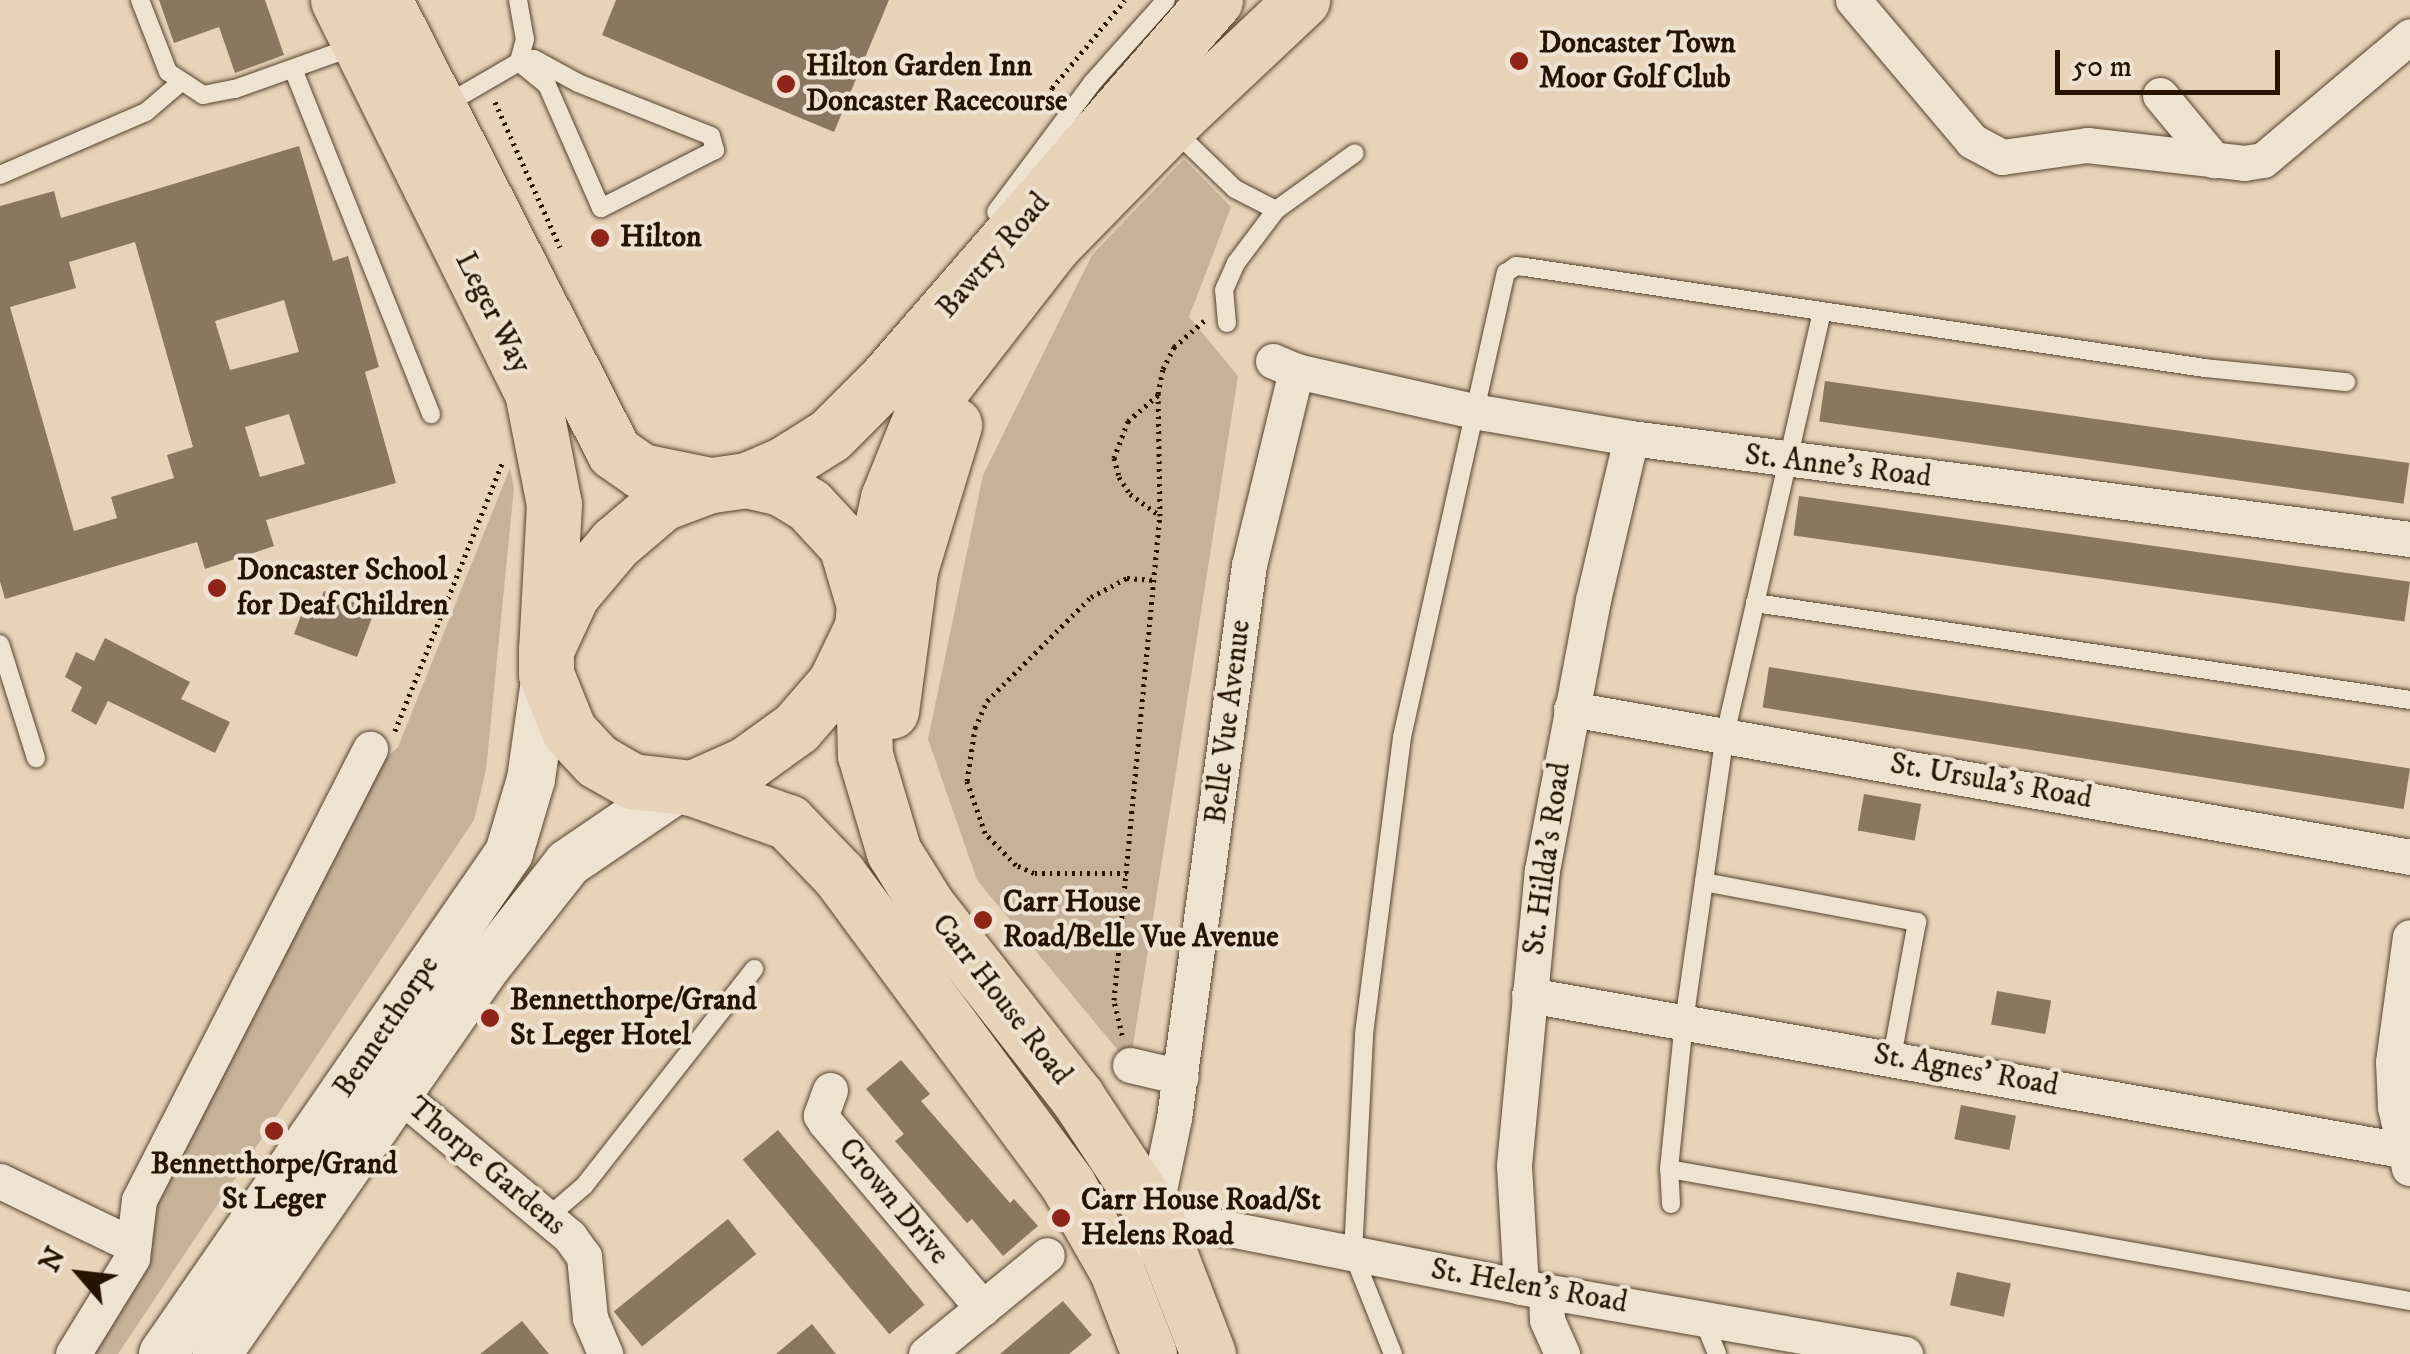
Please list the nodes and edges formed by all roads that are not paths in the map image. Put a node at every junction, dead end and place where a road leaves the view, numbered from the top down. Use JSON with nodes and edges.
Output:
{"nodes":[{"id":1,"x":140,"y":0,"type":"edge"},
{"id":2,"x":518,"y":0,"type":"edge"},
{"id":3,"x":1166,"y":0,"type":"edge"},
{"id":4,"x":1215,"y":0,"type":"edge"},
{"id":5,"x":1302,"y":0,"type":"edge"},
{"id":6,"x":1865,"y":4,"type":"edge"},
{"id":7,"x":361,"y":15,"type":"edge"},
{"id":8,"x":2410,"y":36,"type":"edge"},
{"id":9,"x":519,"y":62,"type":"junction"},
{"id":10,"x":294,"y":70,"type":"junction"},
{"id":11,"x":180,"y":84,"type":"junction"},
{"id":12,"x":462,"y":94,"type":"junction"},
{"id":13,"x":1170,"y":126,"type":"junction"},
{"id":14,"x":2136,"y":149,"type":"junction"},
{"id":15,"x":1355,"y":153,"type":"dead end"},
{"id":16,"x":2214,"y":160,"type":"junction"},
{"id":17,"x":0,"y":174,"type":"edge"},
{"id":18,"x":1276,"y":210,"type":"junction"},
{"id":19,"x":978,"y":234,"type":"dead end"},
{"id":20,"x":1054,"y":244,"type":"junction"},
{"id":21,"x":1822,"y":312,"type":"junction"},
{"id":22,"x":1225,"y":316,"type":"road end"},
{"id":23,"x":878,"y":358,"type":"dead end"},
{"id":24,"x":1284,"y":366,"type":"joint"},
{"id":25,"x":2346,"y":382,"type":"dead end"},
{"id":26,"x":1473,"y":412,"type":"junction"},
{"id":27,"x":430,"y":414,"type":"dead end"},
{"id":28,"x":1631,"y":438,"type":"junction"},
{"id":29,"x":1786,"y":460,"type":"junction"},
{"id":30,"x":747,"y":476,"type":"junction"},
{"id":31,"x":2410,"y":539,"type":"edge"},
{"id":32,"x":1754,"y":602,"type":"junction"},
{"id":33,"x":863,"y":616,"type":"junction"},
{"id":34,"x":0,"y":644,"type":"edge"},
{"id":35,"x":546,"y":662,"type":"junction"},
{"id":36,"x":2410,"y":700,"type":"edge"},
{"id":37,"x":1571,"y":709,"type":"junction"},
{"id":38,"x":1725,"y":735,"type":"junction"},
{"id":39,"x":370,"y":749,"type":"road end"},
{"id":40,"x":36,"y":758,"type":"dead end"},
{"id":41,"x":685,"y":788,"type":"junction"},
{"id":42,"x":881,"y":813,"type":"junction"},
{"id":43,"x":2410,"y":858,"type":"edge"},
{"id":44,"x":1704,"y":882,"type":"junction"},
{"id":45,"x":2410,"y":937,"type":"edge"},
{"id":46,"x":754,"y":969,"type":"dead end"},
{"id":47,"x":1529,"y":996,"type":"junction"},
{"id":48,"x":1684,"y":1022,"type":"junction"},
{"id":49,"x":1892,"y":1057,"type":"junction"},
{"id":50,"x":1130,"y":1064,"type":"road end"},
{"id":51,"x":1181,"y":1076,"type":"junction"},
{"id":52,"x":830,"y":1090,"type":"dead end"},
{"id":53,"x":398,"y":1092,"type":"junction"},
{"id":54,"x":2406,"y":1160,"type":"edge"},
{"id":55,"x":1668,"y":1169,"type":"junction"},
{"id":56,"x":0,"y":1182,"type":"edge"},
{"id":57,"x":1671,"y":1204,"type":"dead end"},
{"id":58,"x":1154,"y":1214,"type":"junction"},
{"id":59,"x":550,"y":1216,"type":"junction"},
{"id":60,"x":133,"y":1246,"type":"junction"},
{"id":61,"x":1353,"y":1254,"type":"junction"},
{"id":62,"x":1047,"y":1255,"type":"dead end"},
{"id":63,"x":1117,"y":1271,"type":"junction"},
{"id":64,"x":1533,"y":1289,"type":"junction"},
{"id":65,"x":2410,"y":1301,"type":"edge"},
{"id":66,"x":983,"y":1308,"type":"junction"},
{"id":67,"x":1703,"y":1319,"type":"junction"},
{"id":68,"x":73,"y":1354,"type":"edge"},
{"id":69,"x":163,"y":1354,"type":"edge"},
{"id":70,"x":217,"y":1354,"type":"edge"},
{"id":71,"x":605,"y":1354,"type":"edge"},
{"id":72,"x":926,"y":1354,"type":"edge"},
{"id":73,"x":1149,"y":1354,"type":"edge"},
{"id":74,"x":1208,"y":1354,"type":"edge"},
{"id":75,"x":1392,"y":1354,"type":"edge"},
{"id":76,"x":1562,"y":1354,"type":"edge"},
{"id":77,"x":1716,"y":1354,"type":"edge"},
{"id":78,"x":1906,"y":1354,"type":"edge"}],
"edges":[{"from":1,"to":11,"type":"lane"},
{"from":2,"to":9,"type":"lane"},
{"from":3,"to":19,"type":"lane"},
{"from":4,"to":30,"type":"highway","name":"Bawtry Road"},
{"from":5,"to":13,"type":"highway","name":"Bawtry Road"},
{"from":6,"to":14,"type":"street"},
{"from":7,"to":10,"type":"lane"},
{"from":7,"to":12,"type":"highway","name":"Leger Way"},
{"from":7,"to":35,"type":"highway","name":"Leger Way"},
{"from":8,"to":16,"type":"street"},
{"from":9,"to":9,"type":"lane"},
{"from":9,"to":12,"type":"lane"},
{"from":10,"to":11,"type":"lane"},
{"from":10,"to":27,"type":"lane"},
{"from":11,"to":17,"type":"lane"},
{"from":12,"to":30,"type":"highway","name":"Leger Way"},
{"from":13,"to":18,"type":"lane"},
{"from":13,"to":20,"type":"highway","name":"Bawtry Road"},
{"from":14,"to":16,"type":"street"},
{"from":14,"to":16,"type":"street"},
{"from":15,"to":18,"type":"lane"},
{"from":18,"to":22,"type":"lane"},
{"from":20,"to":33,"type":"highway","name":"Bawtry Road"},
{"from":20,"to":42,"type":"highway","name":"Bawtry Road"},
{"from":21,"to":25,"type":"lane"},
{"from":21,"to":26,"type":"lane"},
{"from":21,"to":29,"type":"lane"},
{"from":23,"to":30,"type":"lane"},
{"from":24,"to":26,"type":"street","name":"St. Anne's Road"},
{"from":24,"to":51,"type":"street","name":"Belle Vue Avenue"},
{"from":26,"to":28,"type":"street","name":"St. Anne's Road"},
{"from":26,"to":61,"type":"lane"},
{"from":28,"to":29,"type":"street","name":"St. Anne's Road"},
{"from":28,"to":37,"type":"street","name":"St. Hilda's Road"},
{"from":29,"to":31,"type":"street","name":"St. Anne's Road"},
{"from":29,"to":32,"type":"lane"},
{"from":30,"to":33,"type":"highway"},
{"from":30,"to":35,"type":"highway"},
{"from":32,"to":36,"type":"lane"},
{"from":32,"to":38,"type":"lane"},
{"from":33,"to":41,"type":"highway"},
{"from":33,"to":42,"type":"highway","name":"Carr House Road"},
{"from":34,"to":40,"type":"lane"},
{"from":35,"to":41,"type":"highway"},
{"from":35,"to":69,"type":"street","name":"Bennetthorpe"},
{"from":37,"to":38,"type":"street","name":"St. Ursula's Road"},
{"from":37,"to":47,"type":"street","name":"St. Hilda's Road"},
{"from":38,"to":43,"type":"street","name":"St. Ursula's Road"},
{"from":38,"to":44,"type":"lane"},
{"from":39,"to":60,"type":"street"},
{"from":41,"to":53,"type":"street","name":"Bennetthorpe"},
{"from":41,"to":63,"type":"highway","name":"Carr House Road"},
{"from":42,"to":58,"type":"highway","name":"Carr House Road"},
{"from":44,"to":48,"type":"lane"},
{"from":44,"to":49,"type":"lane"},
{"from":45,"to":54,"type":"street"},
{"from":46,"to":59,"type":"lane"},
{"from":47,"to":48,"type":"street","name":"St. Agnes' Road"},
{"from":47,"to":64,"type":"street","name":"St. Hilda's Road"},
{"from":48,"to":49,"type":"street","name":"St. Agnes' Road"},
{"from":48,"to":55,"type":"lane"},
{"from":49,"to":54,"type":"street","name":"St. Agnes' Road"},
{"from":50,"to":51,"type":"street"},
{"from":51,"to":58,"type":"street","name":"Belle Vue Avenue"},
{"from":52,"to":66,"type":"street","name":"Crown Drive"},
{"from":53,"to":59,"type":"street","name":"Thorpe Gardens"},
{"from":53,"to":70,"type":"street","name":"Bennetthorpe"},
{"from":55,"to":57,"type":"lane"},
{"from":55,"to":65,"type":"lane"},
{"from":56,"to":60,"type":"street"},
{"from":58,"to":61,"type":"street","name":"St. Helen's Road"},
{"from":58,"to":63,"type":"street"},
{"from":58,"to":74,"type":"highway","name":"Carr House Road"},
{"from":59,"to":71,"type":"street","name":"Thorpe Gardens"},
{"from":60,"to":68,"type":"street"},
{"from":61,"to":64,"type":"street","name":"St. Helen's Road"},
{"from":61,"to":75,"type":"lane"},
{"from":62,"to":66,"type":"street"},
{"from":63,"to":73,"type":"highway","name":"Carr House Road"},
{"from":64,"to":67,"type":"street","name":"St. Helen's Road"},
{"from":64,"to":76,"type":"street","name":"St. Hilda's Road"},
{"from":66,"to":72,"type":"street"},
{"from":67,"to":77,"type":"lane"},
{"from":67,"to":78,"type":"street","name":"St. Helen's Road"}]}
